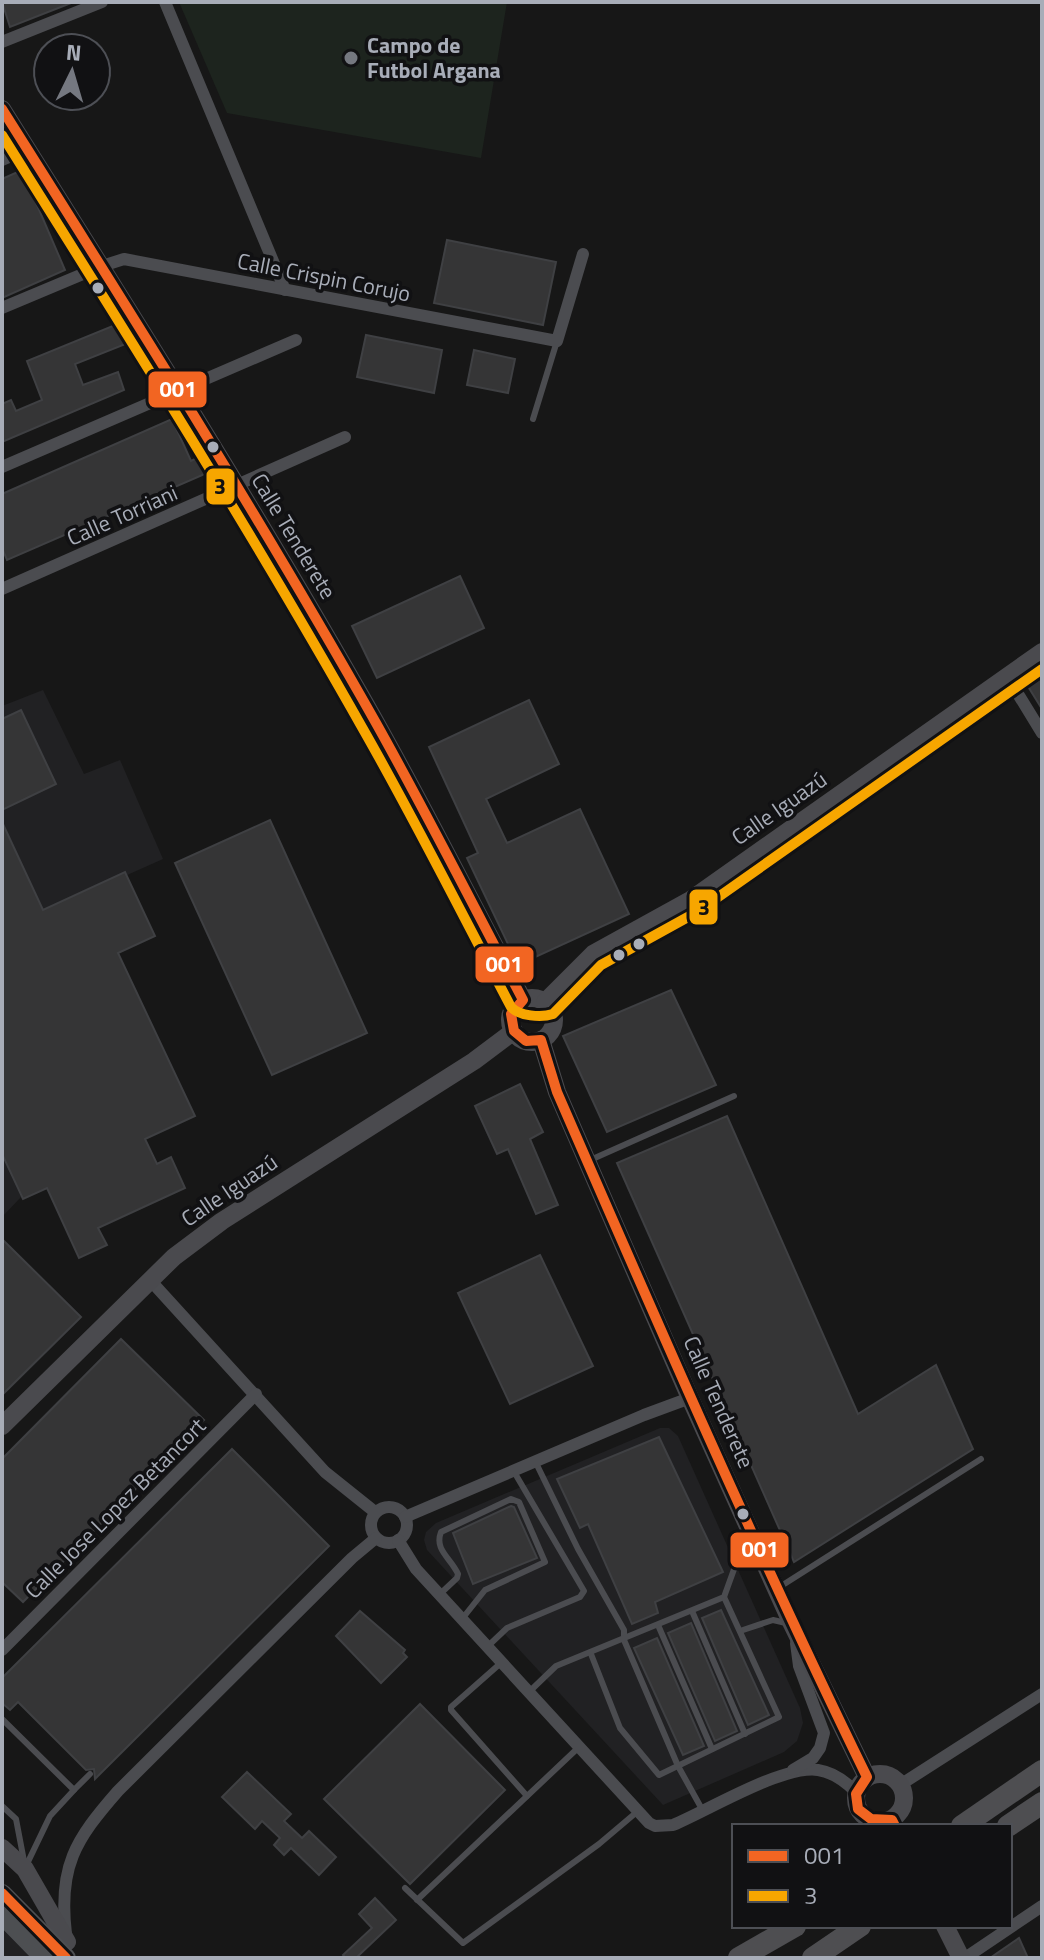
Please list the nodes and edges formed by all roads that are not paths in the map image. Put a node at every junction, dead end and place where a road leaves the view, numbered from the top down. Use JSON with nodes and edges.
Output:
{"nodes":[{"id":1,"x":102,"y":2,"type":"edge"},
{"id":2,"x":165,"y":2,"type":"edge"},
{"id":3,"x":2,"y":42,"type":"edge"},
{"id":4,"x":2,"y":109,"type":"edge"},
{"id":5,"x":27,"y":149,"type":"junction"},
{"id":6,"x":2,"y":160,"type":"edge"},
{"id":7,"x":583,"y":254,"type":"dead end"},
{"id":8,"x":102,"y":266,"type":"junction"},
{"id":9,"x":285,"y":290,"type":"junction"},
{"id":10,"x":2,"y":308,"type":"edge"},
{"id":11,"x":296,"y":340,"type":"dead end"},
{"id":12,"x":557,"y":341,"type":"junction"},
{"id":13,"x":177,"y":390,"type":"junction"},
{"id":14,"x":533,"y":419,"type":"dead end"},
{"id":15,"x":345,"y":437,"type":"dead end"},
{"id":16,"x":2,"y":467,"type":"edge"},
{"id":17,"x":236,"y":487,"type":"junction"},
{"id":18,"x":4,"y":584,"type":"edge"},
{"id":19,"x":1042,"y":652,"type":"edge"},
{"id":20,"x":1007,"y":676,"type":"junction"},
{"id":21,"x":1042,"y":733,"type":"edge"},
{"id":22,"x":523,"y":1000,"type":"junction"},
{"id":23,"x":545,"y":1002,"type":"junction"},
{"id":24,"x":514,"y":1031,"type":"junction"},
{"id":25,"x":541,"y":1040,"type":"junction"},
{"id":26,"x":734,"y":1096,"type":"dead end"},
{"id":27,"x":588,"y":1161,"type":"junction"},
{"id":28,"x":150,"y":1280,"type":"junction"},
{"id":29,"x":256,"y":1394,"type":"junction"},
{"id":30,"x":690,"y":1398,"type":"junction"},
{"id":31,"x":2,"y":1426,"type":"edge"},
{"id":32,"x":981,"y":1459,"type":"dead end"},
{"id":33,"x":535,"y":1461,"type":"junction"},
{"id":34,"x":513,"y":1470,"type":"junction"},
{"id":35,"x":375,"y":1512,"type":"junction"},
{"id":36,"x":405,"y":1517,"type":"junction"},
{"id":37,"x":749,"y":1527,"type":"junction"},
{"id":38,"x":376,"y":1538,"type":"junction"},
{"id":39,"x":398,"y":1540,"type":"junction"},
{"id":40,"x":562,"y":1554,"type":"junction"},
{"id":41,"x":545,"y":1562,"type":"junction"},
{"id":42,"x":778,"y":1588,"type":"junction"},
{"id":43,"x":440,"y":1594,"type":"junction"},
{"id":44,"x":724,"y":1597,"type":"junction"},
{"id":45,"x":692,"y":1611,"type":"junction"},
{"id":46,"x":462,"y":1619,"type":"junction"},
{"id":47,"x":792,"y":1624,"type":"junction"},
{"id":48,"x":658,"y":1625,"type":"junction"},
{"id":49,"x":740,"y":1631,"type":"junction"},
{"id":50,"x":624,"y":1640,"type":"junction"},
{"id":51,"x":487,"y":1647,"type":"junction"},
{"id":52,"x":2,"y":1650,"type":"edge"},
{"id":53,"x":591,"y":1654,"type":"junction"},
{"id":54,"x":502,"y":1662,"type":"junction"},
{"id":55,"x":529,"y":1692,"type":"junction"},
{"id":56,"x":1042,"y":1694,"type":"edge"},
{"id":57,"x":2,"y":1719,"type":"edge"},
{"id":58,"x":745,"y":1734,"type":"junction"},
{"id":59,"x":579,"y":1747,"type":"junction"},
{"id":60,"x":712,"y":1749,"type":"junction"},
{"id":61,"x":678,"y":1766,"type":"junction"},
{"id":62,"x":1042,"y":1771,"type":"edge"},
{"id":63,"x":790,"y":1772,"type":"junction"},
{"id":64,"x":90,"y":1774,"type":"dead end"},
{"id":65,"x":862,"y":1784,"type":"junction"},
{"id":66,"x":900,"y":1785,"type":"junction"},
{"id":67,"x":74,"y":1790,"type":"junction"},
{"id":68,"x":527,"y":1796,"type":"junction"},
{"id":69,"x":1042,"y":1803,"type":"edge"},
{"id":70,"x":2,"y":1806,"type":"edge"},
{"id":71,"x":638,"y":1811,"type":"junction"},
{"id":72,"x":703,"y":1811,"type":"junction"},
{"id":73,"x":893,"y":1823,"type":"edge"},
{"id":74,"x":965,"y":1824,"type":"edge"},
{"id":75,"x":1011,"y":1824,"type":"edge"},
{"id":76,"x":2,"y":1848,"type":"edge"},
{"id":77,"x":25,"y":1869,"type":"junction"},
{"id":78,"x":405,"y":1888,"type":"dead end"},
{"id":79,"x":417,"y":1900,"type":"junction"},
{"id":80,"x":3,"y":1904,"type":"edge"},
{"id":81,"x":1042,"y":1906,"type":"edge"},
{"id":82,"x":1012,"y":1926,"type":"edge"},
{"id":83,"x":792,"y":1928,"type":"edge"},
{"id":84,"x":806,"y":1928,"type":"edge"},
{"id":85,"x":857,"y":1928,"type":"edge"},
{"id":86,"x":946,"y":1928,"type":"edge"},
{"id":87,"x":1009,"y":1928,"type":"edge"},
{"id":88,"x":70,"y":1953,"type":"edge"},
{"id":89,"x":822,"y":1954,"type":"edge"},
{"id":90,"x":45,"y":1958,"type":"edge"},
{"id":91,"x":739,"y":1958,"type":"edge"},
{"id":92,"x":762,"y":1958,"type":"edge"},
{"id":93,"x":963,"y":1958,"type":"edge"}],
"edges":[{"from":1,"to":3,"type":"street"},
{"from":2,"to":9,"type":"street"},
{"from":4,"to":5,"type":"street","name":"Calle Tenderete"},
{"from":5,"to":6,"type":"street"},
{"from":5,"to":8,"type":"street","name":"Calle Tenderete"},
{"from":7,"to":12,"type":"street"},
{"from":8,"to":9,"type":"street","name":"Calle Crispin Corujo"},
{"from":8,"to":10,"type":"street","name":"Calle Crispin Corujo"},
{"from":8,"to":13,"type":"street","name":"Calle Tenderete"},
{"from":9,"to":12,"type":"street","name":"Calle Crispin Corujo"},
{"from":11,"to":13,"type":"street"},
{"from":12,"to":14,"type":"lane"},
{"from":13,"to":16,"type":"street"},
{"from":13,"to":17,"type":"street","name":"Calle Tenderete"},
{"from":15,"to":17,"type":"street","name":"Calle Torriani"},
{"from":17,"to":18,"type":"street","name":"Calle Torriani"},
{"from":17,"to":22,"type":"street","name":"Calle Tenderete"},
{"from":19,"to":20,"type":"street","name":"Calle Iguazú"},
{"from":20,"to":21,"type":"street"},
{"from":20,"to":23,"type":"street","name":"Calle Iguazú"},
{"from":22,"to":23,"type":"street"},
{"from":22,"to":24,"type":"street"},
{"from":23,"to":25,"type":"street"},
{"from":24,"to":25,"type":"street"},
{"from":24,"to":28,"type":"street","name":"Calle Iguazú"},
{"from":25,"to":27,"type":"street","name":"Calle Tenderete"},
{"from":26,"to":27,"type":"lane"},
{"from":27,"to":30,"type":"street","name":"Calle Tenderete"},
{"from":28,"to":29,"type":"street"},
{"from":28,"to":31,"type":"street","name":"Calle Iguazú"},
{"from":29,"to":35,"type":"street"},
{"from":29,"to":52,"type":"street","name":"Calle Jose Lopez Betancort"},
{"from":30,"to":33,"type":"street"},
{"from":30,"to":37,"type":"street","name":"Calle Tenderete"},
{"from":32,"to":42,"type":"lane"},
{"from":33,"to":34,"type":"street"},
{"from":33,"to":50,"type":"lane"},
{"from":34,"to":36,"type":"street"},
{"from":34,"to":40,"type":"lane"},
{"from":35,"to":36,"type":"street"},
{"from":35,"to":38,"type":"street"},
{"from":36,"to":39,"type":"street"},
{"from":37,"to":42,"type":"street","name":"Calle Tenderete"},
{"from":37,"to":44,"type":"lane"},
{"from":38,"to":39,"type":"street"},
{"from":38,"to":88,"type":"street"},
{"from":39,"to":43,"type":"street"},
{"from":40,"to":41,"type":"lane"},
{"from":40,"to":51,"type":"lane"},
{"from":41,"to":43,"type":"lane"},
{"from":41,"to":46,"type":"lane"},
{"from":42,"to":47,"type":"street","name":"Calle Tenderete"},
{"from":43,"to":46,"type":"street"},
{"from":44,"to":45,"type":"lane"},
{"from":44,"to":49,"type":"lane"},
{"from":45,"to":48,"type":"lane"},
{"from":45,"to":58,"type":"lane"},
{"from":46,"to":51,"type":"street"},
{"from":47,"to":49,"type":"lane"},
{"from":47,"to":63,"type":"street"},
{"from":47,"to":65,"type":"street","name":"Calle Tenderete"},
{"from":48,"to":50,"type":"lane"},
{"from":48,"to":60,"type":"lane"},
{"from":49,"to":58,"type":"lane"},
{"from":50,"to":53,"type":"lane"},
{"from":50,"to":61,"type":"lane"},
{"from":51,"to":54,"type":"street"},
{"from":53,"to":55,"type":"lane"},
{"from":53,"to":61,"type":"lane"},
{"from":54,"to":55,"type":"street"},
{"from":54,"to":68,"type":"lane"},
{"from":55,"to":59,"type":"street"},
{"from":56,"to":66,"type":"street"},
{"from":57,"to":67,"type":"lane"},
{"from":58,"to":60,"type":"lane"},
{"from":59,"to":68,"type":"lane"},
{"from":59,"to":71,"type":"street"},
{"from":60,"to":61,"type":"lane"},
{"from":61,"to":72,"type":"lane"},
{"from":62,"to":74,"type":"highway"},
{"from":63,"to":65,"type":"street"},
{"from":63,"to":72,"type":"street"},
{"from":64,"to":67,"type":"lane"},
{"from":65,"to":66,"type":"street"},
{"from":65,"to":73,"type":"street"},
{"from":66,"to":73,"type":"street"},
{"from":67,"to":77,"type":"lane"},
{"from":68,"to":79,"type":"lane"},
{"from":69,"to":75,"type":"highway"},
{"from":70,"to":77,"type":"lane"},
{"from":71,"to":72,"type":"street"},
{"from":71,"to":79,"type":"lane"},
{"from":76,"to":77,"type":"street"},
{"from":77,"to":88,"type":"street"},
{"from":78,"to":79,"type":"lane"},
{"from":80,"to":88,"type":"main road"},
{"from":80,"to":90,"type":"main road"},
{"from":81,"to":82,"type":"street"},
{"from":83,"to":91,"type":"highway"},
{"from":84,"to":92,"type":"highway"},
{"from":85,"to":89,"type":"highway"},
{"from":86,"to":93,"type":"street"},
{"from":87,"to":93,"type":"street"}]}
